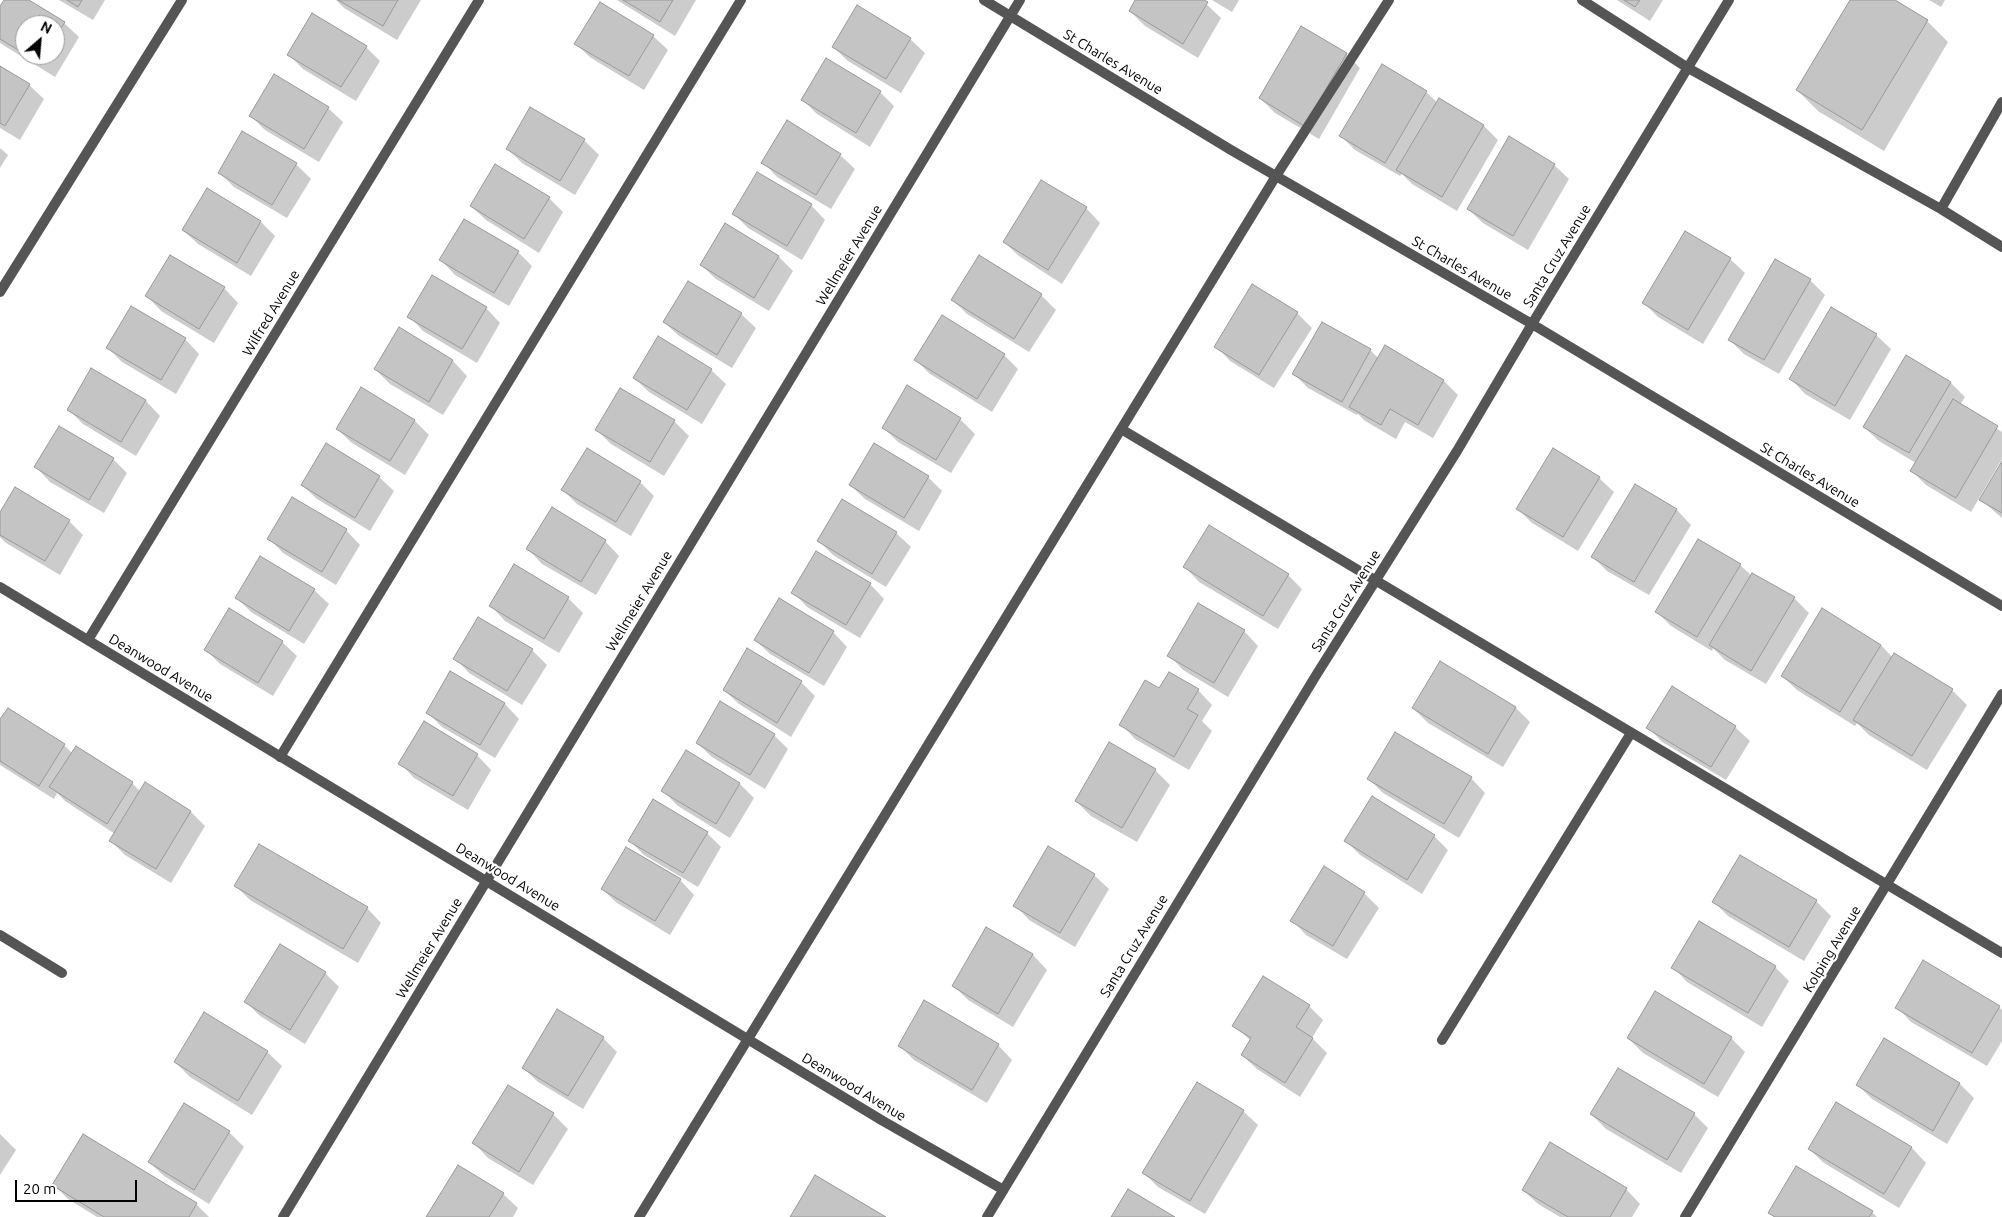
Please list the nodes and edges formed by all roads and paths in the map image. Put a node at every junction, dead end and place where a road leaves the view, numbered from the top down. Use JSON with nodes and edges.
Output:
{"nodes":[{"id":1,"x":182,"y":0,"type":"edge"},
{"id":2,"x":479,"y":0,"type":"edge"},
{"id":3,"x":741,"y":0,"type":"edge"},
{"id":4,"x":984,"y":0,"type":"edge"},
{"id":5,"x":1020,"y":0,"type":"edge"},
{"id":6,"x":1389,"y":0,"type":"edge"},
{"id":7,"x":1582,"y":0,"type":"edge"},
{"id":8,"x":1729,"y":0,"type":"edge"},
{"id":9,"x":1011,"y":16,"type":"junction"},
{"id":10,"x":1688,"y":68,"type":"junction"},
{"id":11,"x":2002,"y":102,"type":"edge"},
{"id":12,"x":1276,"y":176,"type":"junction"},
{"id":13,"x":1941,"y":209,"type":"junction"},
{"id":14,"x":2002,"y":247,"type":"edge"},
{"id":15,"x":0,"y":292,"type":"edge"},
{"id":16,"x":1532,"y":324,"type":"junction"},
{"id":17,"x":1121,"y":429,"type":"junction"},
{"id":18,"x":1377,"y":581,"type":"junction"},
{"id":19,"x":0,"y":587,"type":"edge"},
{"id":20,"x":2002,"y":606,"type":"edge"},
{"id":21,"x":88,"y":640,"type":"junction"},
{"id":22,"x":2002,"y":694,"type":"edge"},
{"id":23,"x":1631,"y":733,"type":"junction"},
{"id":24,"x":280,"y":757,"type":"junction"},
{"id":25,"x":486,"y":880,"type":"junction"},
{"id":26,"x":1887,"y":884,"type":"junction"},
{"id":27,"x":0,"y":935,"type":"edge"},
{"id":28,"x":2002,"y":953,"type":"edge"},
{"id":29,"x":62,"y":973,"type":"dead end"},
{"id":30,"x":748,"y":1039,"type":"junction"},
{"id":31,"x":1442,"y":1040,"type":"dead end"},
{"id":32,"x":1002,"y":1189,"type":"junction"},
{"id":33,"x":283,"y":1217,"type":"edge"},
{"id":34,"x":639,"y":1217,"type":"edge"},
{"id":35,"x":986,"y":1217,"type":"edge"},
{"id":36,"x":1685,"y":1217,"type":"edge"}],
"edges":[{"from":1,"to":15,"type":"street"},
{"from":2,"to":21,"type":"street","name":"Wilfred Avenue"},
{"from":3,"to":24,"type":"street"},
{"from":4,"to":9,"type":"street","name":"St Charles Avenue"},
{"from":5,"to":9,"type":"street","name":"Wellmeier Avenue"},
{"from":6,"to":12,"type":"street"},
{"from":7,"to":10,"type":"street"},
{"from":8,"to":10,"type":"street","name":"Santa Cruz Avenue"},
{"from":9,"to":12,"type":"street","name":"St Charles Avenue"},
{"from":9,"to":25,"type":"street","name":"Wellmeier Avenue"},
{"from":10,"to":13,"type":"street"},
{"from":10,"to":16,"type":"street","name":"Santa Cruz Avenue"},
{"from":11,"to":13,"type":"street"},
{"from":12,"to":16,"type":"street","name":"St Charles Avenue"},
{"from":12,"to":17,"type":"street"},
{"from":13,"to":14,"type":"street"},
{"from":16,"to":18,"type":"street","name":"Santa Cruz Avenue"},
{"from":16,"to":20,"type":"street","name":"St Charles Avenue"},
{"from":17,"to":18,"type":"street"},
{"from":17,"to":30,"type":"street"},
{"from":18,"to":23,"type":"street"},
{"from":18,"to":32,"type":"street","name":"Santa Cruz Avenue"},
{"from":19,"to":21,"type":"street","name":"Deanwood Avenue"},
{"from":21,"to":24,"type":"street","name":"Deanwood Avenue"},
{"from":22,"to":26,"type":"street","name":"Kolping Avenue"},
{"from":23,"to":26,"type":"street"},
{"from":23,"to":31,"type":"street"},
{"from":24,"to":25,"type":"street","name":"Deanwood Avenue"},
{"from":25,"to":30,"type":"street","name":"Deanwood Avenue"},
{"from":25,"to":33,"type":"street","name":"Wellmeier Avenue"},
{"from":26,"to":28,"type":"street"},
{"from":26,"to":36,"type":"street","name":"Kolping Avenue"},
{"from":27,"to":29,"type":"street"},
{"from":30,"to":32,"type":"street","name":"Deanwood Avenue"},
{"from":30,"to":34,"type":"street"},
{"from":32,"to":35,"type":"street","name":"Santa Cruz Avenue"}]}
